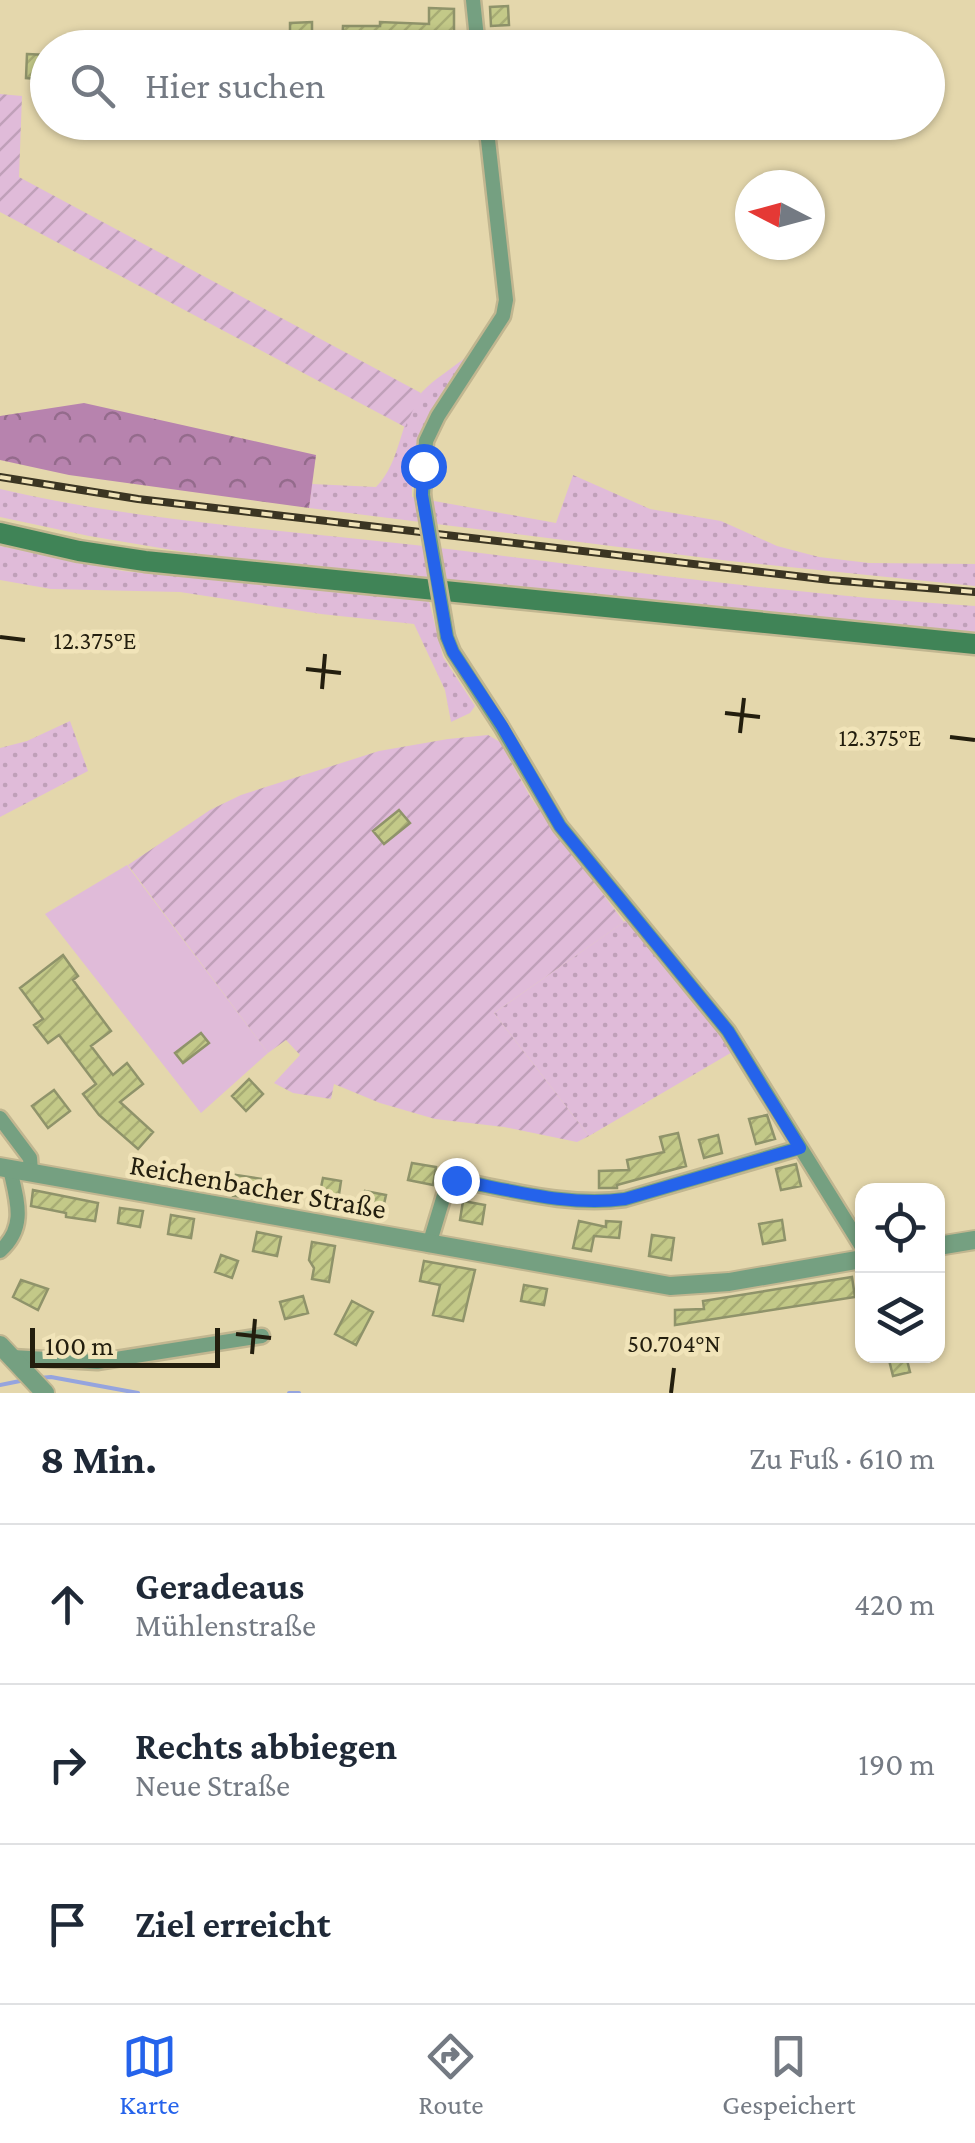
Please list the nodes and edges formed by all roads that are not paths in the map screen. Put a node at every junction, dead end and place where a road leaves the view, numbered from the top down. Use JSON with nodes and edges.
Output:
{"nodes":[{"id":1,"x":473,"y":0,"type":"edge"},
{"id":2,"x":476,"y":30,"type":"edge"},
{"id":3,"x":488,"y":140,"type":"edge"},
{"id":4,"x":0,"y":532,"type":"edge"},
{"id":5,"x":975,"y":644,"type":"edge"},
{"id":6,"x":0,"y":1118,"type":"edge"},
{"id":7,"x":800,"y":1148,"type":"junction"},
{"id":8,"x":5,"y":1168,"type":"edge"},
{"id":9,"x":31,"y":1172,"type":"junction"},
{"id":10,"x":855,"y":1236,"type":"edge"},
{"id":11,"x":975,"y":1240,"type":"edge"},
{"id":12,"x":430,"y":1245,"type":"junction"},
{"id":13,"x":945,"y":1245,"type":"edge"},
{"id":14,"x":0,"y":1251,"type":"edge"},
{"id":15,"x":855,"y":1260,"type":"edge"},
{"id":16,"x":262,"y":1336,"type":"dead end"},
{"id":17,"x":10,"y":1355,"type":"edge"},
{"id":18,"x":44,"y":1391,"type":"edge"}],
"edges":[{"from":1,"to":2,"type":"street"},
{"from":3,"to":7,"type":"street","bridge":true},
{"from":4,"to":5,"type":"main road"},
{"from":6,"to":9,"type":"street"},
{"from":7,"to":10,"type":"street"},
{"from":7,"to":12,"type":"street"},
{"from":8,"to":9,"type":"street","name":"Reichenbacher Straße"},
{"from":8,"to":14,"type":"street"},
{"from":9,"to":12,"type":"street","name":"Reichenbacher Straße"},
{"from":11,"to":13,"type":"street"},
{"from":12,"to":15,"type":"street","name":"Reichenbacher Straße"},
{"from":16,"to":17,"type":"street"},
{"from":17,"to":18,"type":"street"}]}
